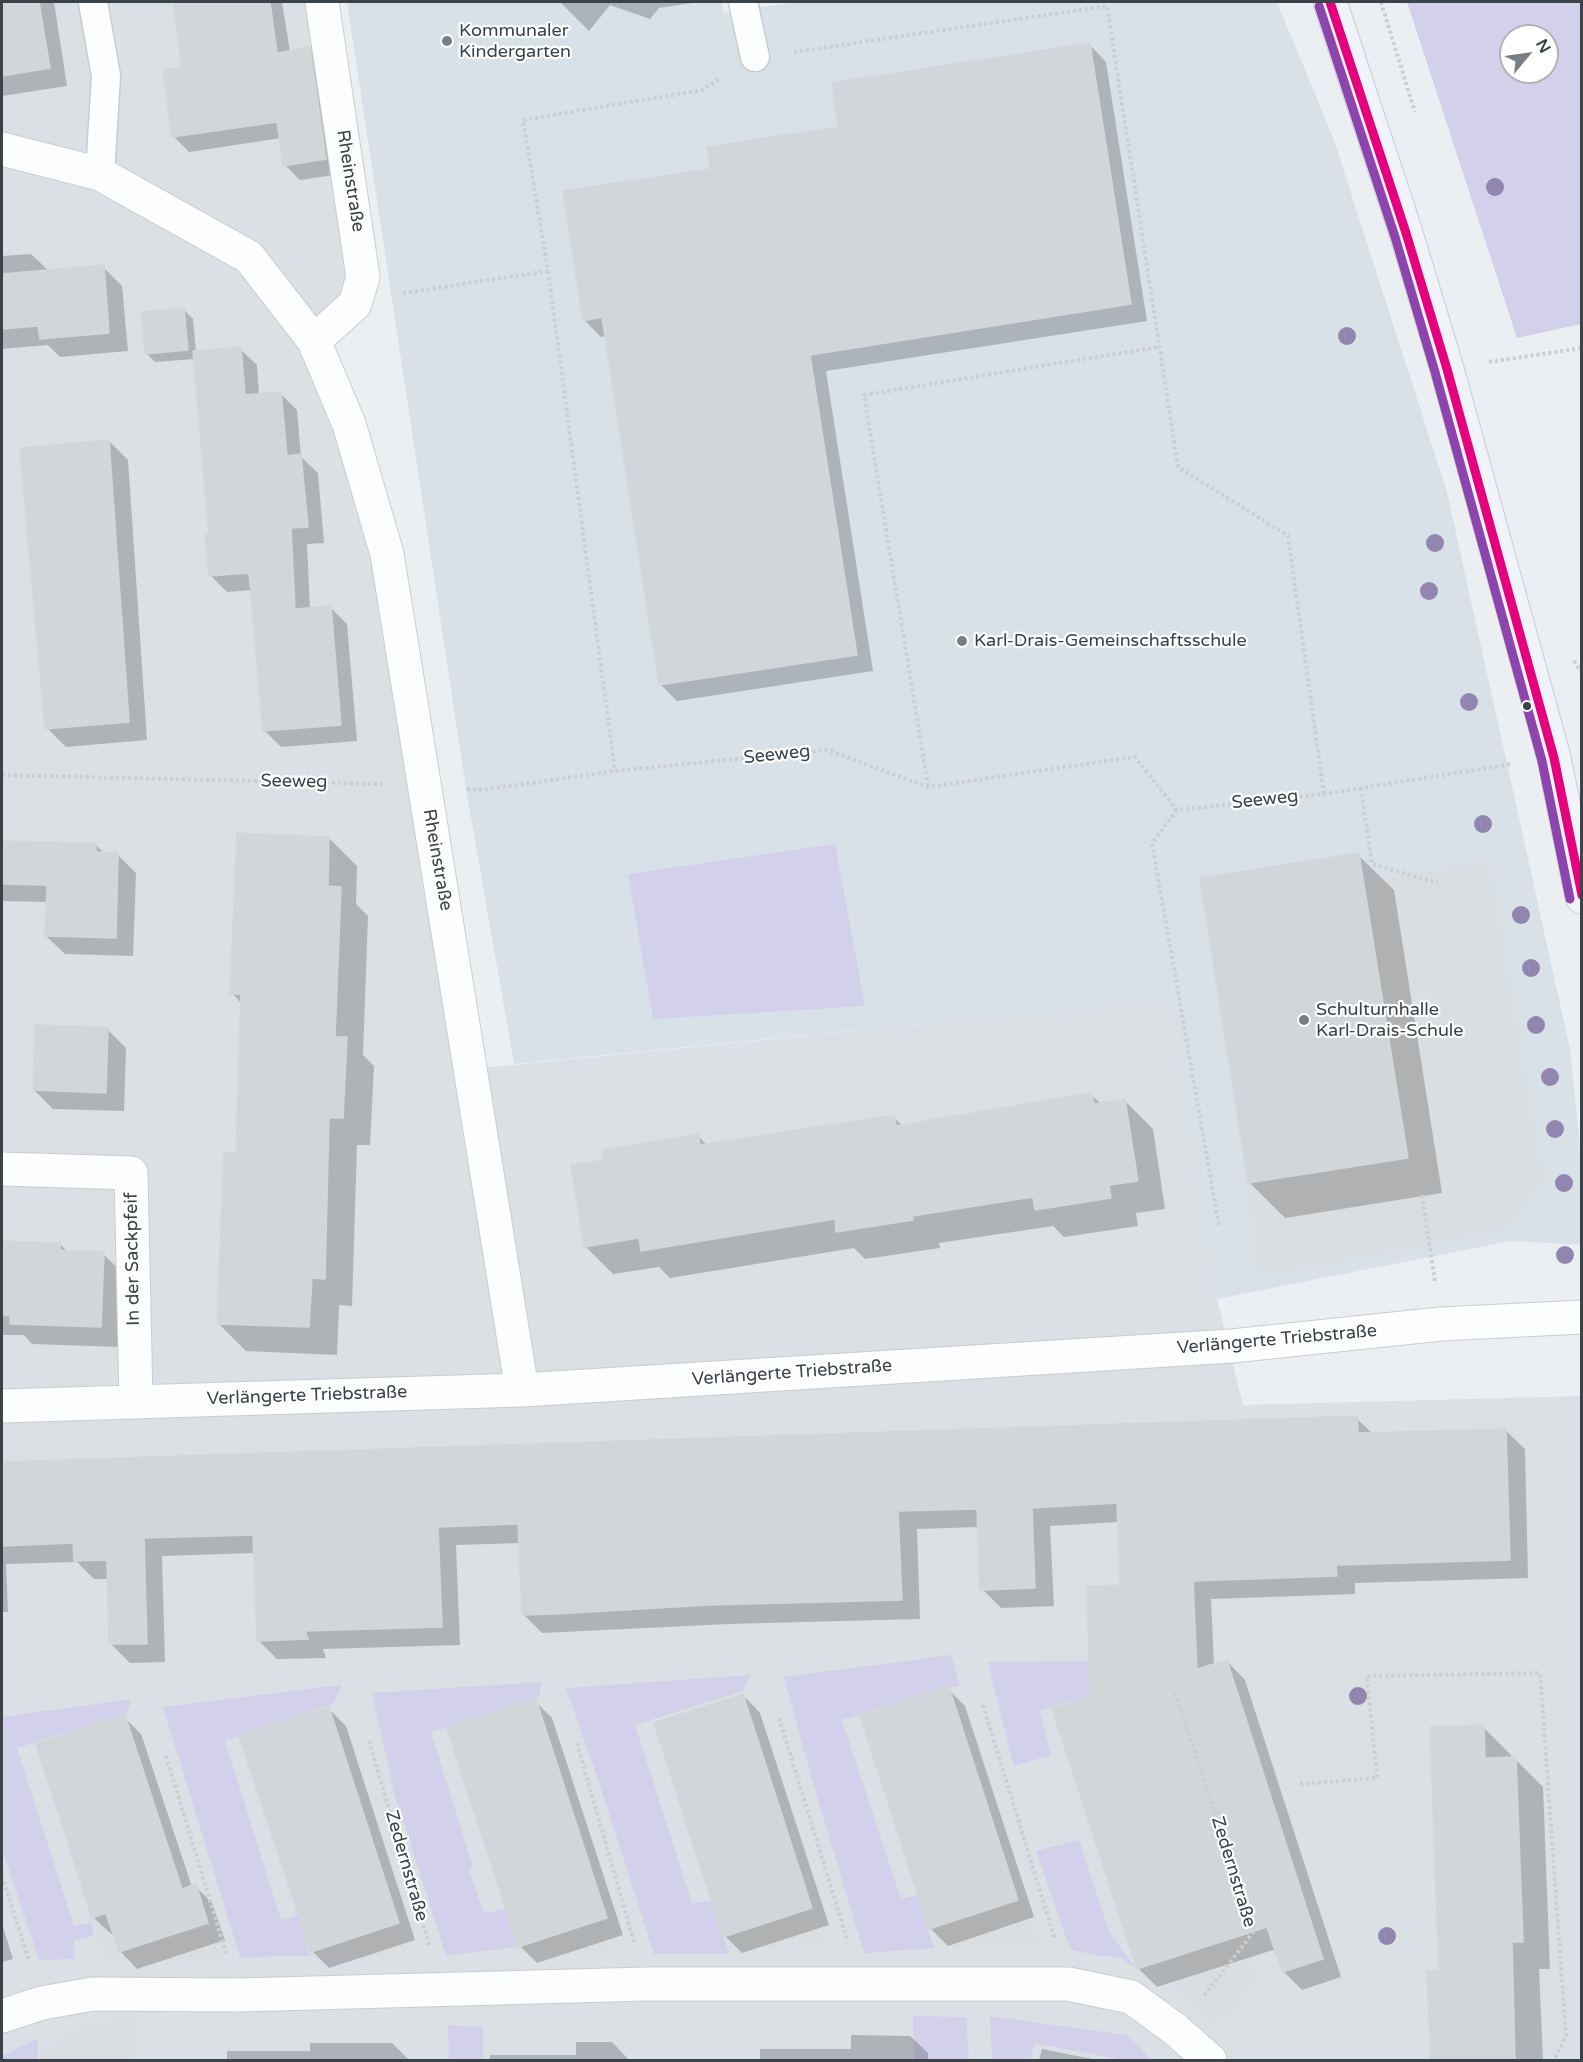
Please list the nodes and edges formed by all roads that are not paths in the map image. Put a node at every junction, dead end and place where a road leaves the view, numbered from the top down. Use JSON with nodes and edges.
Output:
{"nodes":[{"id":1,"x":93,"y":2,"type":"edge"},
{"id":2,"x":322,"y":2,"type":"edge"},
{"id":3,"x":743,"y":2,"type":"edge"},
{"id":4,"x":1330,"y":2,"type":"edge"},
{"id":5,"x":754,"y":57,"type":"road end"},
{"id":6,"x":2,"y":149,"type":"edge"},
{"id":7,"x":100,"y":174,"type":"junction"},
{"id":8,"x":314,"y":341,"type":"junction"},
{"id":9,"x":1581,"y":897,"type":"edge"},
{"id":10,"x":2,"y":1169,"type":"edge"},
{"id":11,"x":1581,"y":1317,"type":"edge"},
{"id":12,"x":522,"y":1390,"type":"junction"},
{"id":13,"x":136,"y":1402,"type":"junction"},
{"id":14,"x":2,"y":1406,"type":"edge"},
{"id":15,"x":2,"y":2016,"type":"edge"},
{"id":16,"x":1210,"y":2061,"type":"edge"}],
"edges":[{"from":1,"to":7,"type":"lane"},
{"from":2,"to":8,"type":"street","name":"Rheinstraße"},
{"from":3,"to":5,"type":"lane"},
{"from":4,"to":9,"type":"main road"},
{"from":6,"to":7,"type":"street","name":"Rheinstraße"},
{"from":7,"to":8,"type":"street","name":"Rheinstraße"},
{"from":8,"to":12,"type":"street","name":"Rheinstraße"},
{"from":10,"to":13,"type":"street","name":"In der Sackpfeif"},
{"from":11,"to":12,"type":"street","name":"Verlängerte Triebstraße"},
{"from":12,"to":13,"type":"street","name":"Verlängerte Triebstraße"},
{"from":13,"to":14,"type":"street","name":"Verlängerte Triebstraße"},
{"from":15,"to":16,"type":"street"}]}
